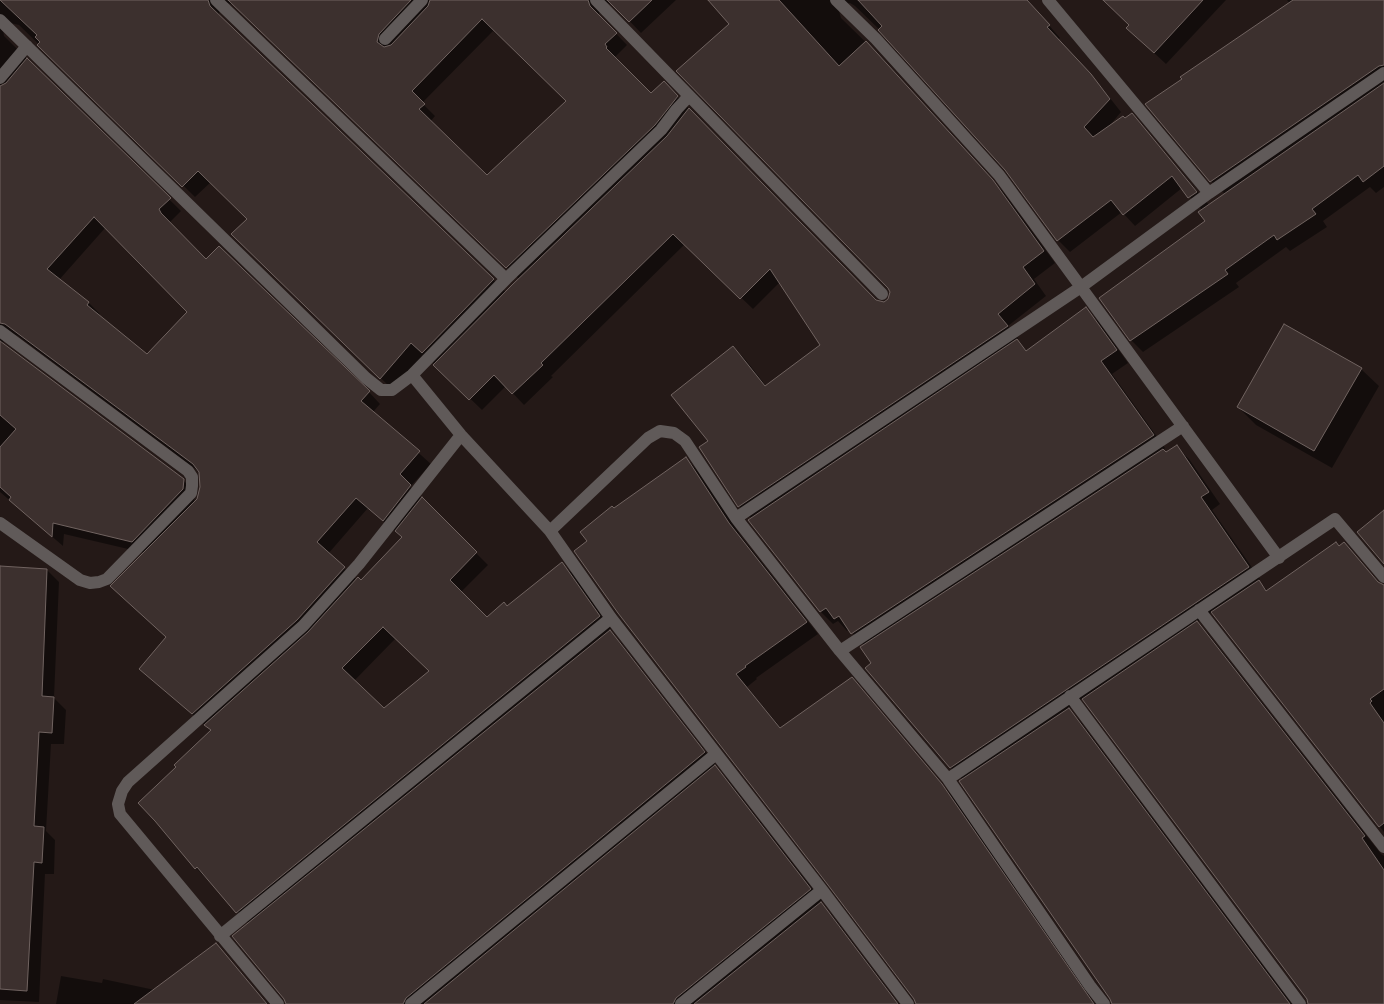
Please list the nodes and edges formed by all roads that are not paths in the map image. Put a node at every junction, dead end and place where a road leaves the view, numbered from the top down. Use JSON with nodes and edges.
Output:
{"nodes":[{"id":1,"x":216,"y":0,"type":"edge"},
{"id":2,"x":421,"y":0,"type":"edge"},
{"id":3,"x":596,"y":0,"type":"edge"},
{"id":4,"x":836,"y":0,"type":"edge"},
{"id":5,"x":1048,"y":0,"type":"edge"},
{"id":6,"x":0,"y":20,"type":"edge"},
{"id":7,"x":385,"y":38,"type":"dead end"},
{"id":8,"x":27,"y":46,"type":"junction"},
{"id":9,"x":1384,"y":73,"type":"edge"},
{"id":10,"x":0,"y":78,"type":"edge"},
{"id":11,"x":689,"y":96,"type":"junction"},
{"id":12,"x":1209,"y":193,"type":"junction"},
{"id":13,"x":506,"y":279,"type":"junction"},
{"id":14,"x":1081,"y":287,"type":"junction"},
{"id":15,"x":882,"y":294,"type":"dead end"},
{"id":16,"x":0,"y":331,"type":"edge"},
{"id":17,"x":412,"y":375,"type":"junction"},
{"id":18,"x":1183,"y":426,"type":"junction"},
{"id":19,"x":461,"y":435,"type":"junction"},
{"id":20,"x":736,"y":518,"type":"junction"},
{"id":21,"x":0,"y":523,"type":"edge"},
{"id":22,"x":550,"y":530,"type":"junction"},
{"id":23,"x":1278,"y":558,"type":"junction"},
{"id":24,"x":1384,"y":577,"type":"edge"},
{"id":25,"x":1199,"y":610,"type":"junction"},
{"id":26,"x":611,"y":618,"type":"junction"},
{"id":27,"x":840,"y":651,"type":"junction"},
{"id":28,"x":1070,"y":696,"type":"junction"},
{"id":29,"x":716,"y":754,"type":"junction"},
{"id":30,"x":948,"y":779,"type":"junction"},
{"id":31,"x":1384,"y":847,"type":"edge"},
{"id":32,"x":822,"y":890,"type":"junction"},
{"id":33,"x":220,"y":936,"type":"junction"},
{"id":34,"x":278,"y":1004,"type":"edge"},
{"id":35,"x":411,"y":1004,"type":"edge"},
{"id":36,"x":681,"y":1004,"type":"edge"},
{"id":37,"x":908,"y":1004,"type":"edge"},
{"id":38,"x":1104,"y":1004,"type":"edge"},
{"id":39,"x":1300,"y":1004,"type":"edge"}],
"edges":[{"from":1,"to":13,"type":"street"},
{"from":2,"to":7,"type":"street"},
{"from":3,"to":11,"type":"street"},
{"from":4,"to":14,"type":"street"},
{"from":5,"to":12,"type":"street"},
{"from":6,"to":8,"type":"street"},
{"from":8,"to":10,"type":"street"},
{"from":8,"to":17,"type":"street"},
{"from":9,"to":12,"type":"street"},
{"from":11,"to":13,"type":"street"},
{"from":11,"to":15,"type":"street"},
{"from":12,"to":14,"type":"street"},
{"from":13,"to":17,"type":"street"},
{"from":14,"to":18,"type":"street"},
{"from":14,"to":20,"type":"street"},
{"from":16,"to":21,"type":"street"},
{"from":17,"to":19,"type":"street"},
{"from":18,"to":23,"type":"street"},
{"from":18,"to":27,"type":"street"},
{"from":19,"to":22,"type":"street"},
{"from":19,"to":33,"type":"street"},
{"from":20,"to":22,"type":"street"},
{"from":20,"to":27,"type":"street"},
{"from":22,"to":26,"type":"street"},
{"from":23,"to":24,"type":"street"},
{"from":23,"to":25,"type":"street"},
{"from":25,"to":28,"type":"street"},
{"from":25,"to":31,"type":"street"},
{"from":26,"to":29,"type":"street"},
{"from":26,"to":33,"type":"street"},
{"from":27,"to":30,"type":"street"},
{"from":28,"to":30,"type":"street"},
{"from":28,"to":39,"type":"street"},
{"from":29,"to":32,"type":"street"},
{"from":29,"to":35,"type":"street"},
{"from":30,"to":38,"type":"street"},
{"from":32,"to":36,"type":"street"},
{"from":32,"to":37,"type":"street"},
{"from":33,"to":34,"type":"street"}]}
